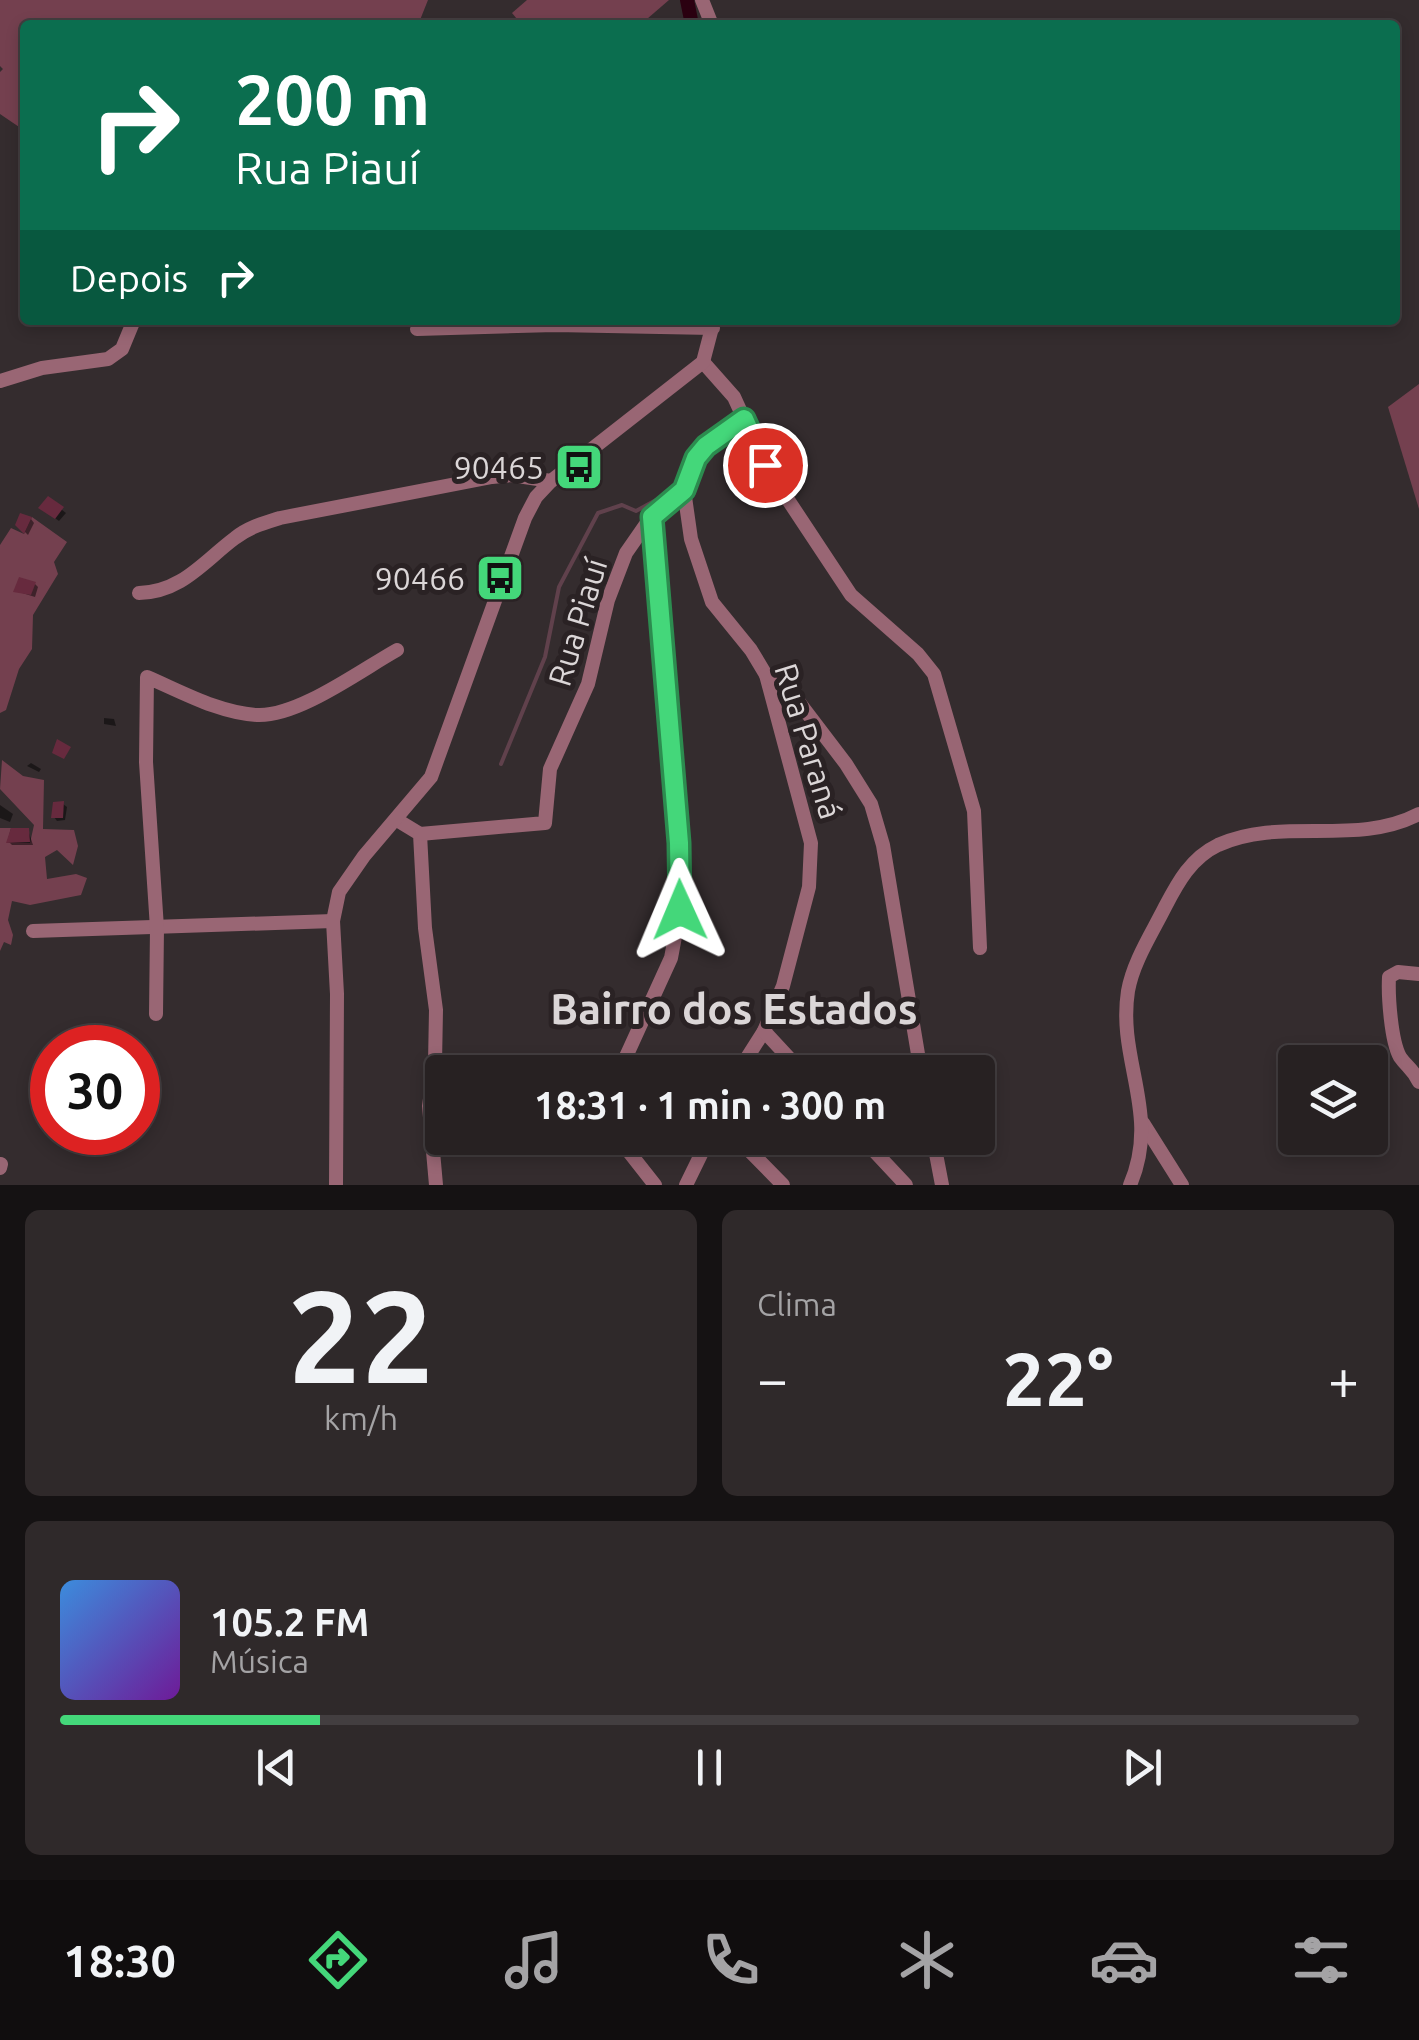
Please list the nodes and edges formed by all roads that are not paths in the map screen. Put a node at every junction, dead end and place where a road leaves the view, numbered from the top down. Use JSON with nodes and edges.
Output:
{"nodes":[{"id":1,"x":132,"y":325,"type":"edge"},
{"id":2,"x":555,"y":325,"type":"edge"},
{"id":3,"x":714,"y":325,"type":"edge"},
{"id":4,"x":418,"y":329,"type":"dead end"},
{"id":5,"x":703,"y":362,"type":"junction"},
{"id":6,"x":0,"y":381,"type":"edge"},
{"id":7,"x":744,"y":419,"type":"junction"},
{"id":8,"x":551,"y":481,"type":"junction"},
{"id":9,"x":684,"y":490,"type":"junction"},
{"id":10,"x":652,"y":517,"type":"junction"},
{"id":11,"x":140,"y":593,"type":"dead end"},
{"id":12,"x":396,"y":650,"type":"dead end"},
{"id":13,"x":766,"y":675,"type":"junction"},
{"id":14,"x":1419,"y":814,"type":"edge"},
{"id":15,"x":397,"y":820,"type":"junction"},
{"id":16,"x":420,"y":834,"type":"junction"},
{"id":17,"x":333,"y":921,"type":"junction"},
{"id":18,"x":157,"y":928,"type":"junction"},
{"id":19,"x":33,"y":931,"type":"dead end"},
{"id":20,"x":980,"y":948,"type":"dead end"},
{"id":21,"x":1419,"y":974,"type":"edge"},
{"id":22,"x":156,"y":1014,"type":"dead end"},
{"id":23,"x":764,"y":1032,"type":"junction"},
{"id":24,"x":627,"y":1055,"type":"edge"},
{"id":25,"x":749,"y":1055,"type":"edge"},
{"id":26,"x":786,"y":1055,"type":"edge"},
{"id":27,"x":918,"y":1055,"type":"edge"},
{"id":28,"x":1419,"y":1082,"type":"edge"},
{"id":29,"x":1144,"y":1123,"type":"junction"},
{"id":30,"x":632,"y":1155,"type":"edge"},
{"id":31,"x":701,"y":1155,"type":"edge"},
{"id":32,"x":754,"y":1155,"type":"edge"},
{"id":33,"x":878,"y":1155,"type":"edge"},
{"id":34,"x":936,"y":1155,"type":"edge"},
{"id":35,"x":336,"y":1185,"type":"edge"},
{"id":36,"x":436,"y":1185,"type":"edge"},
{"id":37,"x":656,"y":1185,"type":"edge"},
{"id":38,"x":686,"y":1185,"type":"edge"},
{"id":39,"x":783,"y":1185,"type":"edge"},
{"id":40,"x":906,"y":1185,"type":"edge"},
{"id":41,"x":942,"y":1185,"type":"edge"},
{"id":42,"x":1130,"y":1185,"type":"edge"},
{"id":43,"x":1182,"y":1185,"type":"edge"}],
"edges":[{"from":1,"to":6,"type":"street"},
{"from":2,"to":4,"type":"street"},
{"from":3,"to":5,"type":"street"},
{"from":5,"to":7,"type":"street"},
{"from":5,"to":8,"type":"street"},
{"from":7,"to":9,"type":"street","name":"Rua Piauí"},
{"from":7,"to":20,"type":"street"},
{"from":8,"to":11,"type":"street"},
{"from":8,"to":15,"type":"street"},
{"from":9,"to":10,"type":"street","name":"Rua Piauí"},
{"from":9,"to":13,"type":"street","name":"Rua Paraná"},
{"from":10,"to":16,"type":"street","name":"Rua Piauí"},
{"from":10,"to":24,"type":"street"},
{"from":12,"to":18,"type":"street"},
{"from":13,"to":23,"type":"street","name":"Rua Paraná"},
{"from":13,"to":27,"type":"street"},
{"from":14,"to":29,"type":"street"},
{"from":15,"to":16,"type":"street"},
{"from":15,"to":17,"type":"street"},
{"from":16,"to":36,"type":"street"},
{"from":17,"to":18,"type":"street"},
{"from":17,"to":35,"type":"street"},
{"from":18,"to":19,"type":"street"},
{"from":18,"to":22,"type":"street"},
{"from":21,"to":28,"type":"street"},
{"from":23,"to":25,"type":"street","name":"Rua Paraná"},
{"from":23,"to":26,"type":"street"},
{"from":29,"to":42,"type":"street"},
{"from":29,"to":43,"type":"street"},
{"from":30,"to":37,"type":"street"},
{"from":31,"to":38,"type":"street"},
{"from":32,"to":39,"type":"street"},
{"from":33,"to":40,"type":"street"},
{"from":34,"to":41,"type":"street"}]}
